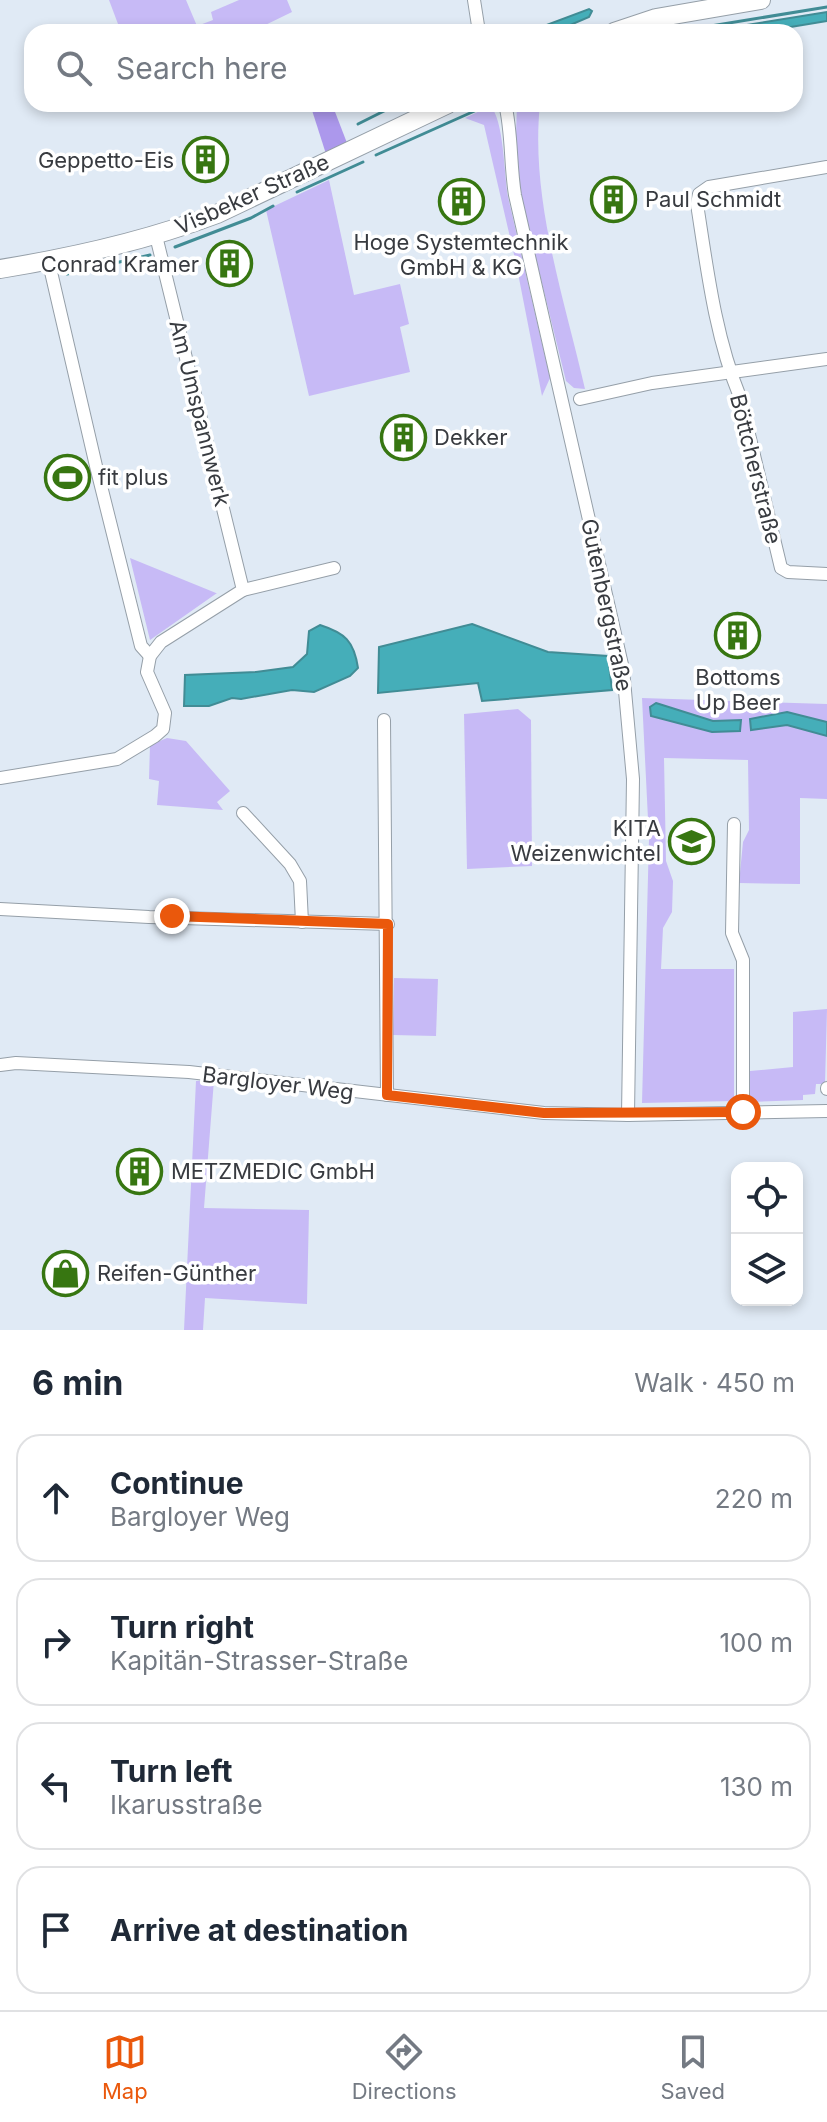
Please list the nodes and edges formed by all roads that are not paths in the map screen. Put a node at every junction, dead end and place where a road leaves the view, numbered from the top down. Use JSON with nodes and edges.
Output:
{"nodes":[{"id":1,"x":474,"y":0,"type":"edge"},
{"id":2,"x":761,"y":0,"type":"edge"},
{"id":3,"x":478,"y":24,"type":"edge"},
{"id":4,"x":638,"y":24,"type":"edge"},
{"id":5,"x":431,"y":112,"type":"edge"},
{"id":6,"x":507,"y":112,"type":"edge"},
{"id":7,"x":827,"y":167,"type":"edge"},
{"id":8,"x":156,"y":236,"type":"junction"},
{"id":9,"x":48,"y":259,"type":"junction"},
{"id":10,"x":0,"y":269,"type":"edge"},
{"id":11,"x":827,"y":359,"type":"edge"},
{"id":12,"x":729,"y":371,"type":"junction"},
{"id":13,"x":580,"y":399,"type":"dead end"},
{"id":14,"x":334,"y":568,"type":"dead end"},
{"id":15,"x":827,"y":574,"type":"edge"},
{"id":16,"x":243,"y":590,"type":"junction"},
{"id":17,"x":150,"y":656,"type":"junction"},
{"id":18,"x":384,"y":720,"type":"dead end"},
{"id":19,"x":0,"y":778,"type":"edge"},
{"id":20,"x":243,"y":813,"type":"dead end"},
{"id":21,"x":734,"y":824,"type":"dead end"},
{"id":22,"x":0,"y":909,"type":"edge"},
{"id":23,"x":302,"y":922,"type":"junction"},
{"id":24,"x":388,"y":924,"type":"junction"},
{"id":25,"x":0,"y":1057,"type":"edge"},
{"id":26,"x":16,"y":1063,"type":"junction"},
{"id":27,"x":0,"y":1065,"type":"edge"},
{"id":28,"x":387,"y":1095,"type":"junction"},
{"id":29,"x":827,"y":1111,"type":"edge"},
{"id":30,"x":743,"y":1112,"type":"junction"},
{"id":31,"x":628,"y":1115,"type":"junction"}],
"edges":[{"from":1,"to":3,"type":"street"},
{"from":2,"to":4,"type":"main road"},
{"from":5,"to":8,"type":"main road","name":"Visbeker Straße"},
{"from":6,"to":31,"type":"street","name":"Gutenbergstraße"},
{"from":7,"to":12,"type":"street"},
{"from":8,"to":9,"type":"main road","name":"Visbeker Straße"},
{"from":8,"to":16,"type":"street","name":"Am Umspannwerk"},
{"from":9,"to":10,"type":"main road","name":"Visbeker Straße"},
{"from":9,"to":17,"type":"street"},
{"from":11,"to":12,"type":"street"},
{"from":12,"to":13,"type":"street"},
{"from":12,"to":15,"type":"street","name":"Böttcherstraße"},
{"from":14,"to":16,"type":"street"},
{"from":16,"to":17,"type":"street"},
{"from":17,"to":19,"type":"street"},
{"from":18,"to":24,"type":"street"},
{"from":20,"to":23,"type":"street"},
{"from":21,"to":30,"type":"street"},
{"from":22,"to":23,"type":"street"},
{"from":23,"to":24,"type":"street"},
{"from":24,"to":28,"type":"street"},
{"from":25,"to":26,"type":"street","name":"Bargloyer Weg"},
{"from":26,"to":27,"type":"street","name":"Bargloyer Weg"},
{"from":26,"to":28,"type":"street","name":"Bargloyer Weg"},
{"from":28,"to":31,"type":"street","name":"Bargloyer Weg"},
{"from":29,"to":30,"type":"street","name":"Bargloyer Weg"},
{"from":30,"to":31,"type":"street","name":"Bargloyer Weg"}]}
